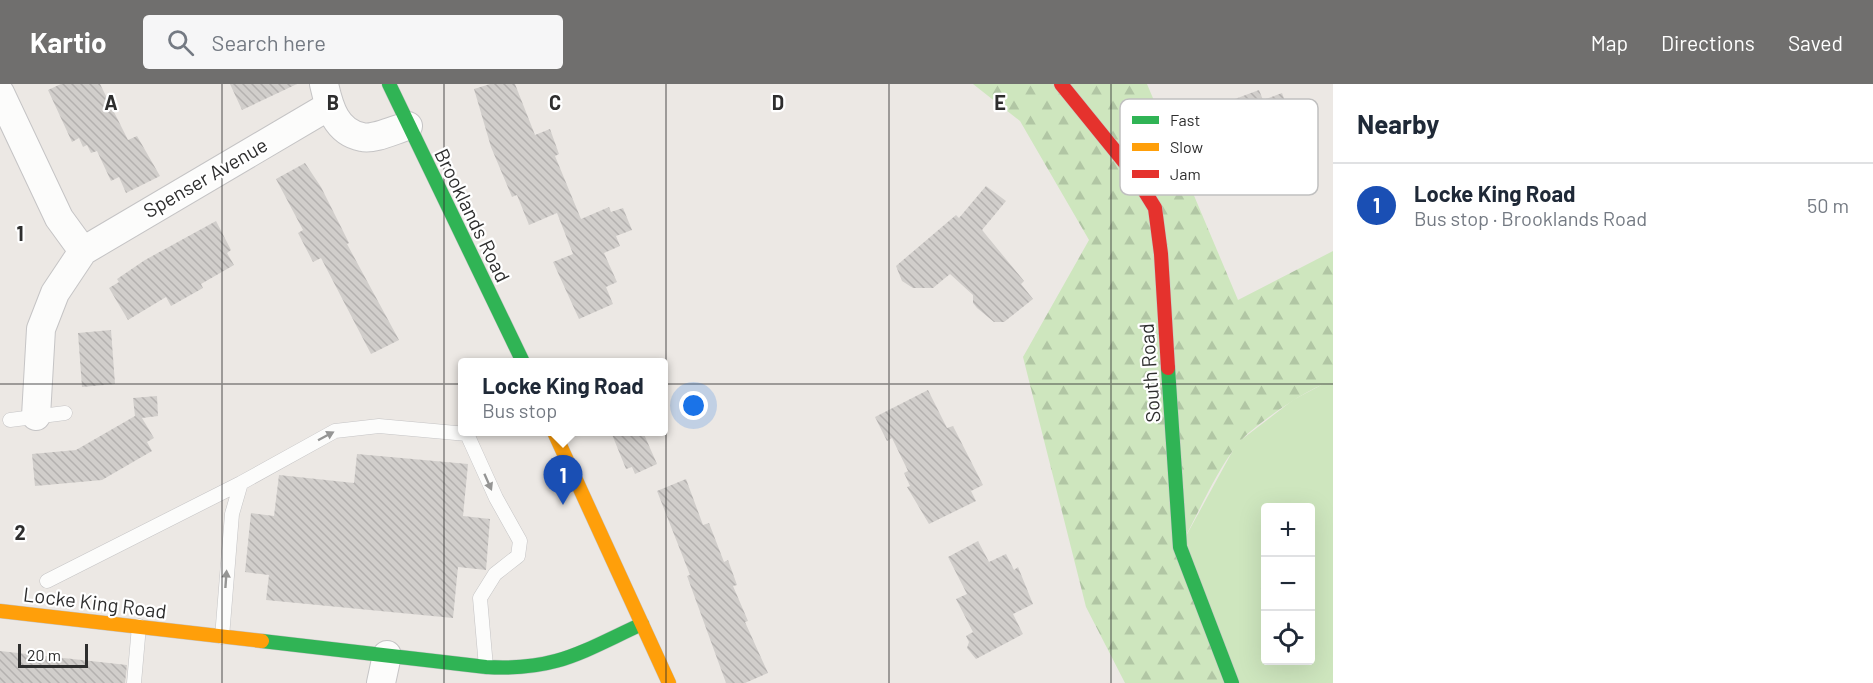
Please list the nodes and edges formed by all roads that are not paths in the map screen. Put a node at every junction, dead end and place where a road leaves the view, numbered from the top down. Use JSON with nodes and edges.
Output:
{"nodes":[{"id":1,"x":389,"y":84,"type":"edge"},
{"id":2,"x":1061,"y":84,"type":"edge"},
{"id":3,"x":0,"y":93,"type":"edge"},
{"id":4,"x":326,"y":95,"type":"edge"},
{"id":5,"x":408,"y":126,"type":"junction"},
{"id":6,"x":1120,"y":157,"type":"edge"},
{"id":7,"x":1147,"y":195,"type":"edge"},
{"id":8,"x":83,"y":251,"type":"junction"},
{"id":9,"x":521,"y":358,"type":"edge"},
{"id":10,"x":65,"y":413,"type":"dead end"},
{"id":11,"x":23,"y":418,"type":"joint"},
{"id":12,"x":458,"y":433,"type":"edge"},
{"id":13,"x":468,"y":436,"type":"edge"},
{"id":14,"x":556,"y":436,"type":"edge"},
{"id":15,"x":241,"y":483,"type":"junction"},
{"id":16,"x":47,"y":581,"type":"dead end"},
{"id":17,"x":0,"y":610,"type":"edge"},
{"id":18,"x":642,"y":624,"type":"junction"},
{"id":19,"x":139,"y":626,"type":"junction"},
{"id":20,"x":222,"y":637,"type":"junction"},
{"id":21,"x":387,"y":655,"type":"junction"},
{"id":22,"x":486,"y":668,"type":"junction"},
{"id":23,"x":134,"y":683,"type":"edge"},
{"id":24,"x":381,"y":683,"type":"edge"},
{"id":25,"x":669,"y":683,"type":"edge"},
{"id":26,"x":1232,"y":683,"type":"edge"}],
"edges":[{"from":1,"to":5,"type":"street","name":"Brooklands Road"},
{"from":2,"to":6,"type":"street","name":"South Road"},
{"from":3,"to":8,"type":"street"},
{"from":4,"to":5,"type":"street","name":"Spenser Avenue"},
{"from":4,"to":8,"type":"street","name":"Spenser Avenue"},
{"from":5,"to":9,"type":"street","name":"Brooklands Road"},
{"from":7,"to":26,"type":"street","name":"South Road"},
{"from":8,"to":11,"type":"street","name":"Spenser Avenue"},
{"from":10,"to":11,"type":"lane"},
{"from":15,"to":12,"type":"lane","one_way":true},
{"from":13,"to":22,"type":"lane","one_way":true},
{"from":14,"to":18,"type":"street"},
{"from":15,"to":16,"type":"lane"},
{"from":20,"to":15,"type":"lane","one_way":true},
{"from":17,"to":19,"type":"street","name":"Locke King Road"},
{"from":18,"to":22,"type":"street","name":"Locke King Road"},
{"from":18,"to":25,"type":"street"},
{"from":19,"to":20,"type":"street","name":"Locke King Road"},
{"from":19,"to":23,"type":"lane"},
{"from":20,"to":21,"type":"street","name":"Locke King Road"},
{"from":21,"to":22,"type":"street","name":"Locke King Road"},
{"from":21,"to":24,"type":"street"}]}
